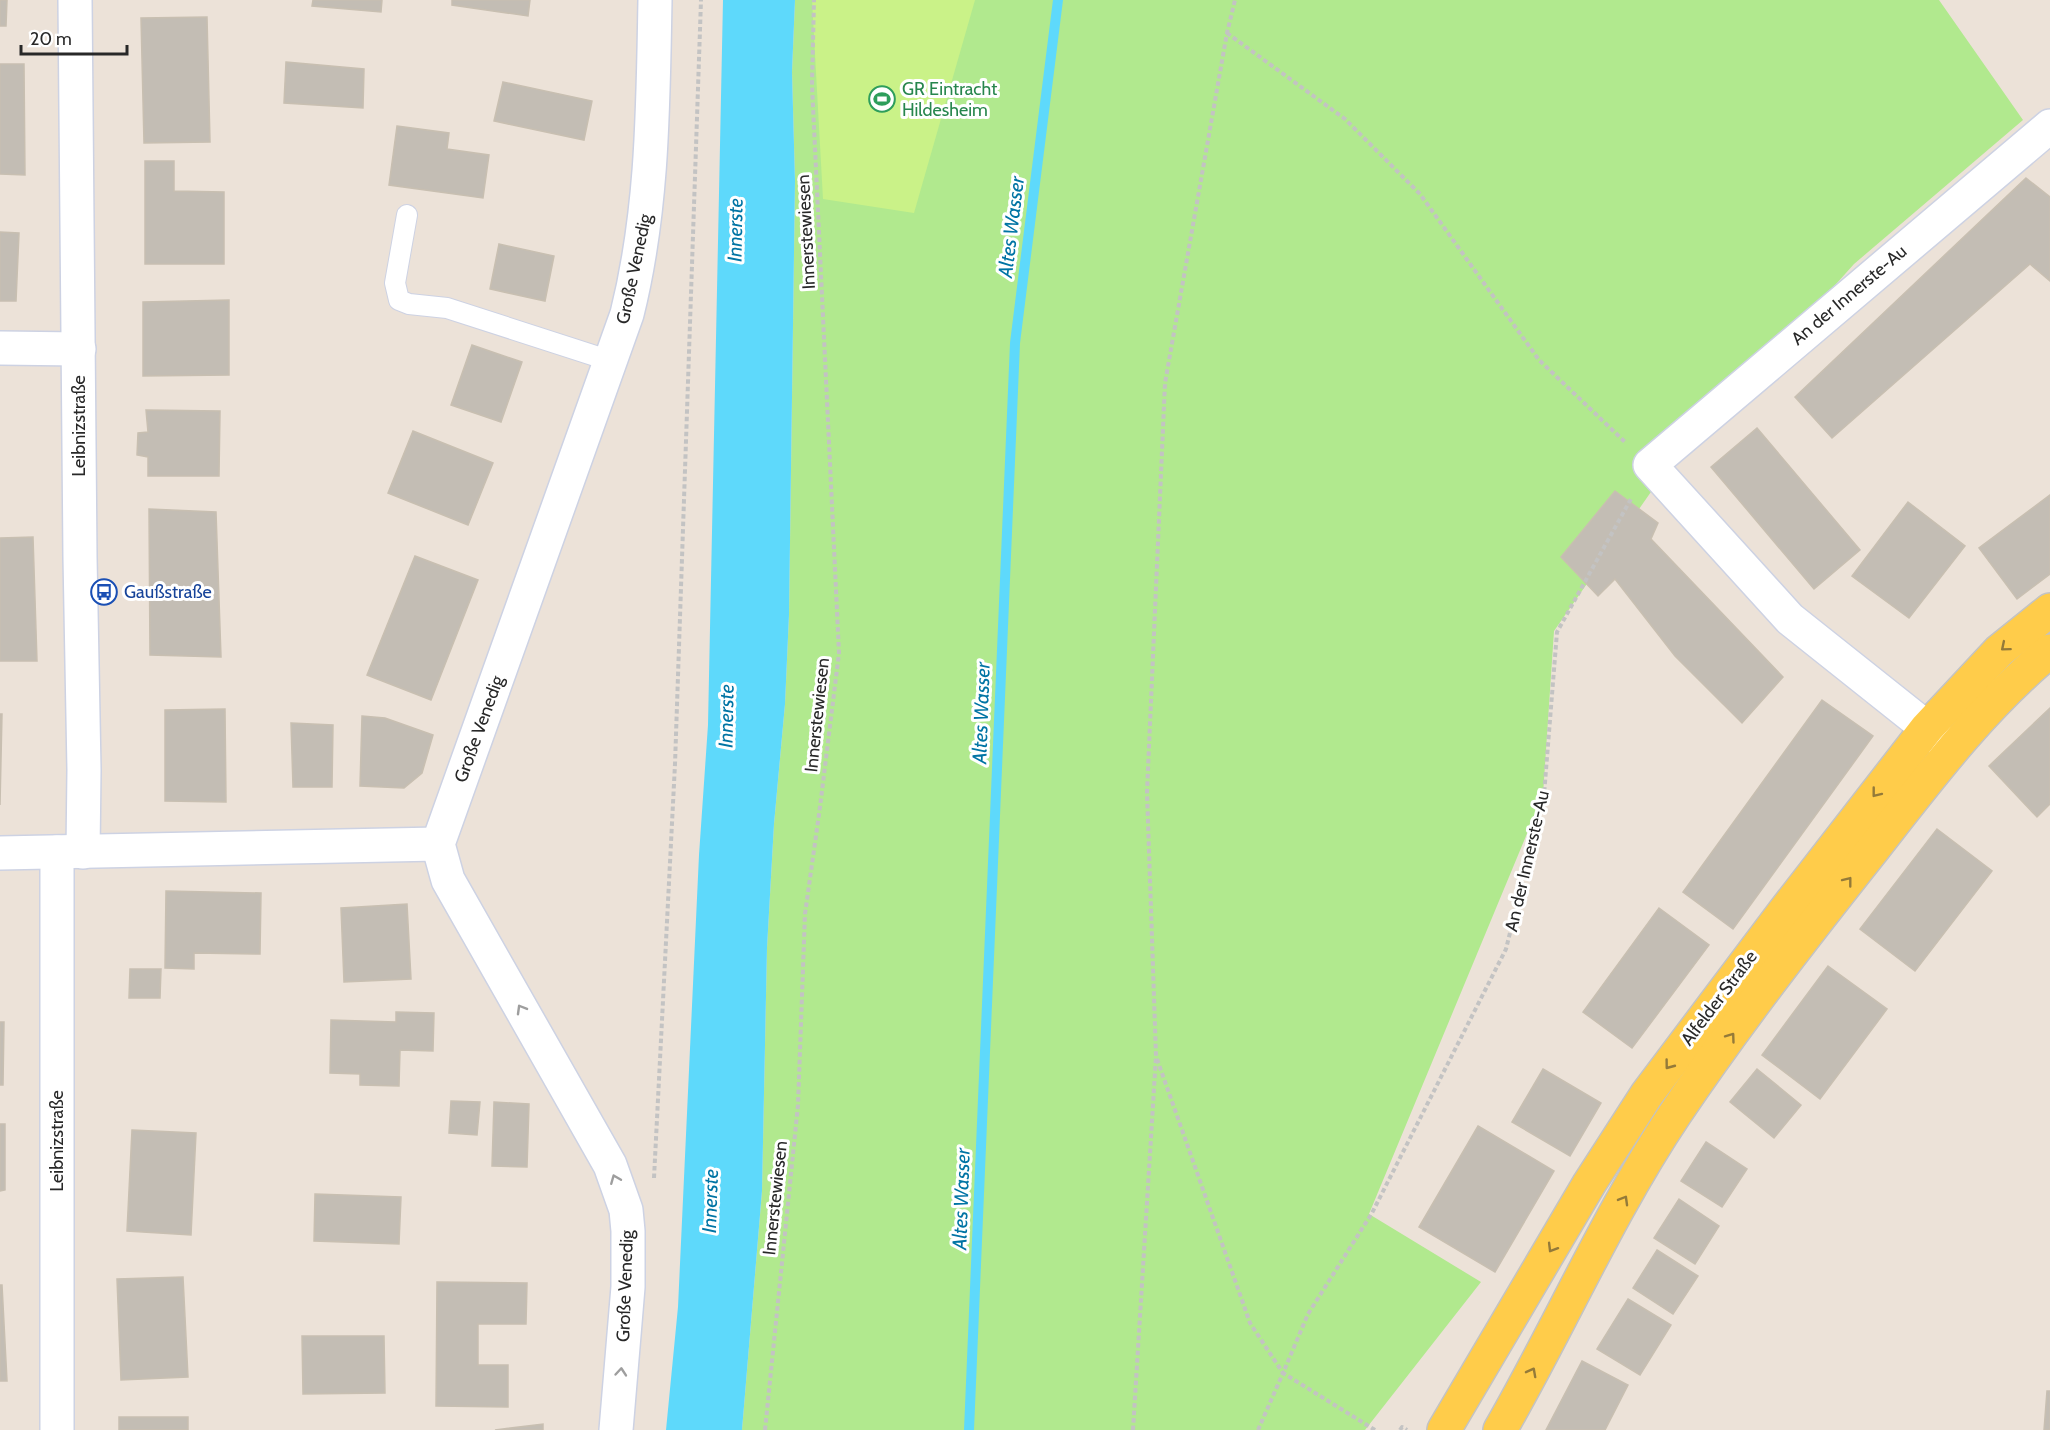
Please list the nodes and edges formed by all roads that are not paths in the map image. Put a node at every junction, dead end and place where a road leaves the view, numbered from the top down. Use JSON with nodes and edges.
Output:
{"nodes":[{"id":1,"x":75,"y":0,"type":"edge"},
{"id":2,"x":655,"y":0,"type":"edge"},
{"id":3,"x":2050,"y":126,"type":"edge"},
{"id":4,"x":407,"y":215,"type":"dead end"},
{"id":5,"x":0,"y":348,"type":"edge"},
{"id":6,"x":79,"y":349,"type":"junction"},
{"id":7,"x":611,"y":361,"type":"junction"},
{"id":8,"x":2050,"y":610,"type":"edge"},
{"id":9,"x":2050,"y":651,"type":"edge"},
{"id":10,"x":1927,"y":728,"type":"junction"},
{"id":11,"x":1951,"y":750,"type":"junction"},
{"id":12,"x":438,"y":844,"type":"junction"},
{"id":13,"x":70,"y":852,"type":"junction"},
{"id":14,"x":0,"y":853,"type":"edge"},
{"id":15,"x":57,"y":1430,"type":"edge"},
{"id":16,"x":616,"y":1430,"type":"edge"},
{"id":17,"x":1444,"y":1430,"type":"edge"},
{"id":18,"x":1500,"y":1430,"type":"edge"}],
"edges":[{"from":1,"to":6,"type":"street","name":"Leibnizstraße"},
{"from":2,"to":7,"type":"street","name":"Große Venedig"},
{"from":3,"to":10,"type":"street","name":"An der Innerste-Au"},
{"from":4,"to":7,"type":"lane"},
{"from":5,"to":6,"type":"street"},
{"from":6,"to":13,"type":"street","name":"Leibnizstraße"},
{"from":7,"to":12,"type":"street","name":"Große Venedig"},
{"from":8,"to":10,"type":"main road","name":"Alfelder Straße","one_way":true},
{"from":9,"to":11,"type":"main road","name":"Alfelder Straße"},
{"from":10,"to":11,"type":"street"},
{"from":10,"to":17,"type":"main road","name":"Alfelder Straße","one_way":true},
{"from":18,"to":11,"type":"main road","name":"Alfelder Straße","one_way":true},
{"from":12,"to":13,"type":"street"},
{"from":16,"to":12,"type":"street","name":"Große Venedig","one_way":true},
{"from":13,"to":14,"type":"street"},
{"from":13,"to":15,"type":"street","name":"Leibnizstraße"}]}
